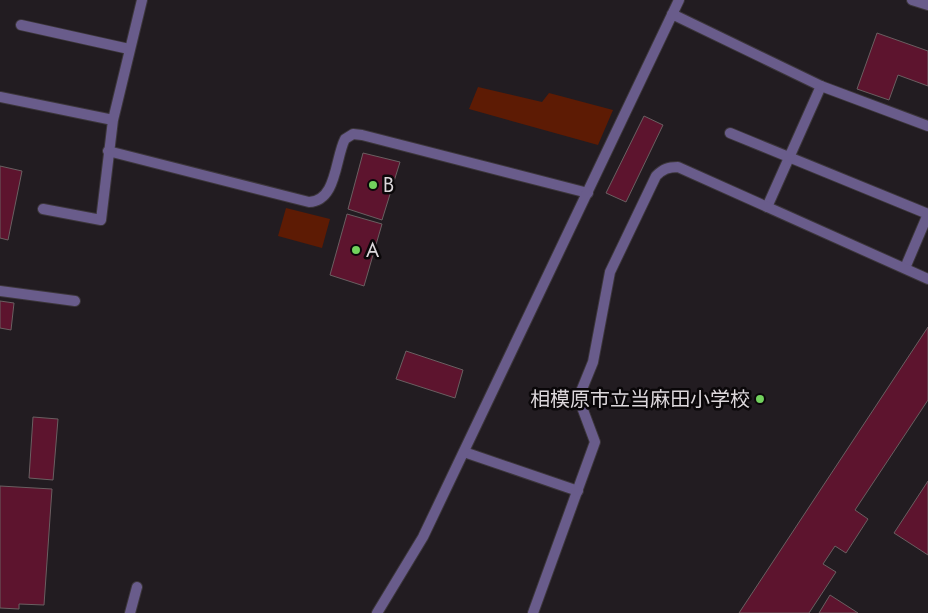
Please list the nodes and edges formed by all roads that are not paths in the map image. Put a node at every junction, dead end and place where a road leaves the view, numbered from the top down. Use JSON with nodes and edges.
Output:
{"nodes":[{"id":1,"x":142,"y":0,"type":"edge"},
{"id":2,"x":679,"y":0,"type":"edge"},
{"id":3,"x":912,"y":0,"type":"edge"},
{"id":4,"x":928,"y":5,"type":"edge"},
{"id":5,"x":672,"y":14,"type":"junction"},
{"id":6,"x":21,"y":24,"type":"dead end"},
{"id":7,"x":129,"y":48,"type":"junction"},
{"id":8,"x":822,"y":86,"type":"junction"},
{"id":9,"x":0,"y":97,"type":"edge"},
{"id":10,"x":113,"y":120,"type":"junction"},
{"id":11,"x":928,"y":126,"type":"edge"},
{"id":12,"x":730,"y":133,"type":"dead end"},
{"id":13,"x":108,"y":151,"type":"junction"},
{"id":14,"x":789,"y":158,"type":"junction"},
{"id":15,"x":588,"y":193,"type":"junction"},
{"id":16,"x":767,"y":208,"type":"junction"},
{"id":17,"x":43,"y":209,"type":"dead end"},
{"id":18,"x":928,"y":214,"type":"edge"},
{"id":19,"x":905,"y":268,"type":"junction"},
{"id":20,"x":928,"y":279,"type":"edge"},
{"id":21,"x":0,"y":291,"type":"edge"},
{"id":22,"x":75,"y":301,"type":"dead end"},
{"id":23,"x":464,"y":452,"type":"junction"},
{"id":24,"x":578,"y":491,"type":"junction"},
{"id":25,"x":137,"y":587,"type":"dead end"},
{"id":26,"x":130,"y":613,"type":"edge"},
{"id":27,"x":378,"y":613,"type":"edge"},
{"id":28,"x":533,"y":613,"type":"edge"}],
"edges":[{"from":1,"to":7,"type":"street"},
{"from":2,"to":5,"type":"street"},
{"from":3,"to":4,"type":"street"},
{"from":5,"to":8,"type":"street"},
{"from":5,"to":15,"type":"street"},
{"from":6,"to":7,"type":"street"},
{"from":7,"to":10,"type":"street"},
{"from":8,"to":11,"type":"street"},
{"from":8,"to":14,"type":"street"},
{"from":9,"to":10,"type":"street"},
{"from":10,"to":13,"type":"street"},
{"from":12,"to":14,"type":"street"},
{"from":13,"to":15,"type":"street"},
{"from":13,"to":17,"type":"street"},
{"from":14,"to":16,"type":"street"},
{"from":14,"to":18,"type":"street"},
{"from":15,"to":23,"type":"street"},
{"from":16,"to":19,"type":"street"},
{"from":16,"to":24,"type":"street"},
{"from":18,"to":19,"type":"street"},
{"from":19,"to":20,"type":"street"},
{"from":21,"to":22,"type":"street"},
{"from":23,"to":24,"type":"street"},
{"from":23,"to":27,"type":"street"},
{"from":24,"to":28,"type":"street"},
{"from":25,"to":26,"type":"street"}]}
